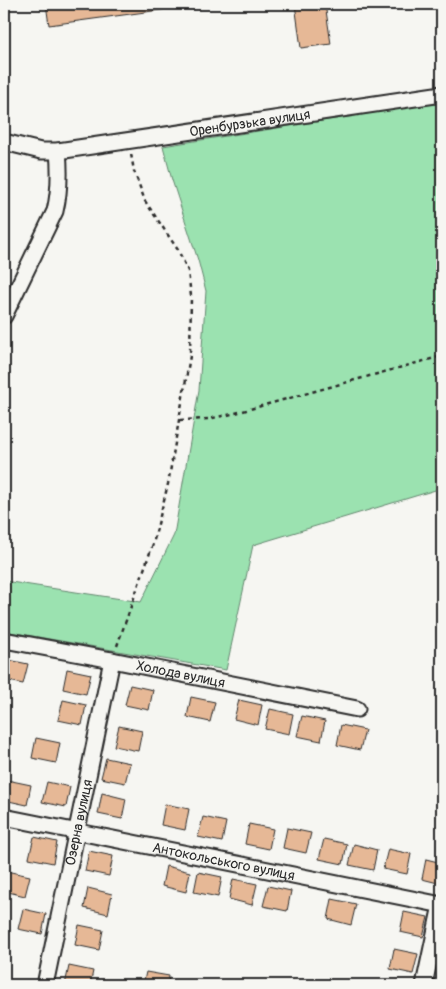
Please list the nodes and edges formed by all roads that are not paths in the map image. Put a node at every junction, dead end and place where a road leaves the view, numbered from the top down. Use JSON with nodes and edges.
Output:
{"nodes":[{"id":1,"x":442,"y":94,"type":"edge"},
{"id":2,"x":4,"y":142,"type":"edge"},
{"id":3,"x":58,"y":151,"type":"junction"},
{"id":4,"x":4,"y":316,"type":"edge"},
{"id":5,"x":4,"y":640,"type":"edge"},
{"id":6,"x":112,"y":660,"type":"junction"},
{"id":7,"x":357,"y":709,"type":"dead end"},
{"id":8,"x":4,"y":817,"type":"edge"},
{"id":9,"x":77,"y":831,"type":"junction"},
{"id":10,"x":442,"y":905,"type":"edge"},
{"id":11,"x":45,"y":985,"type":"edge"},
{"id":12,"x":424,"y":985,"type":"edge"}],
"edges":[{"from":1,"to":3,"type":"street","name":"Оренбурзька вулиця"},
{"from":2,"to":3,"type":"street","name":"Оренбурзька вулиця"},
{"from":3,"to":4,"type":"street"},
{"from":5,"to":6,"type":"street","name":"Холода вулиця"},
{"from":6,"to":7,"type":"street","name":"Холода вулиця"},
{"from":6,"to":9,"type":"street","name":"Озерна вулиця"},
{"from":8,"to":9,"type":"street","name":"Антокольського вулиця"},
{"from":9,"to":10,"type":"street","name":"Антокольського вулиця"},
{"from":9,"to":11,"type":"street","name":"Озерна вулиця"},
{"from":10,"to":12,"type":"street"}]}
